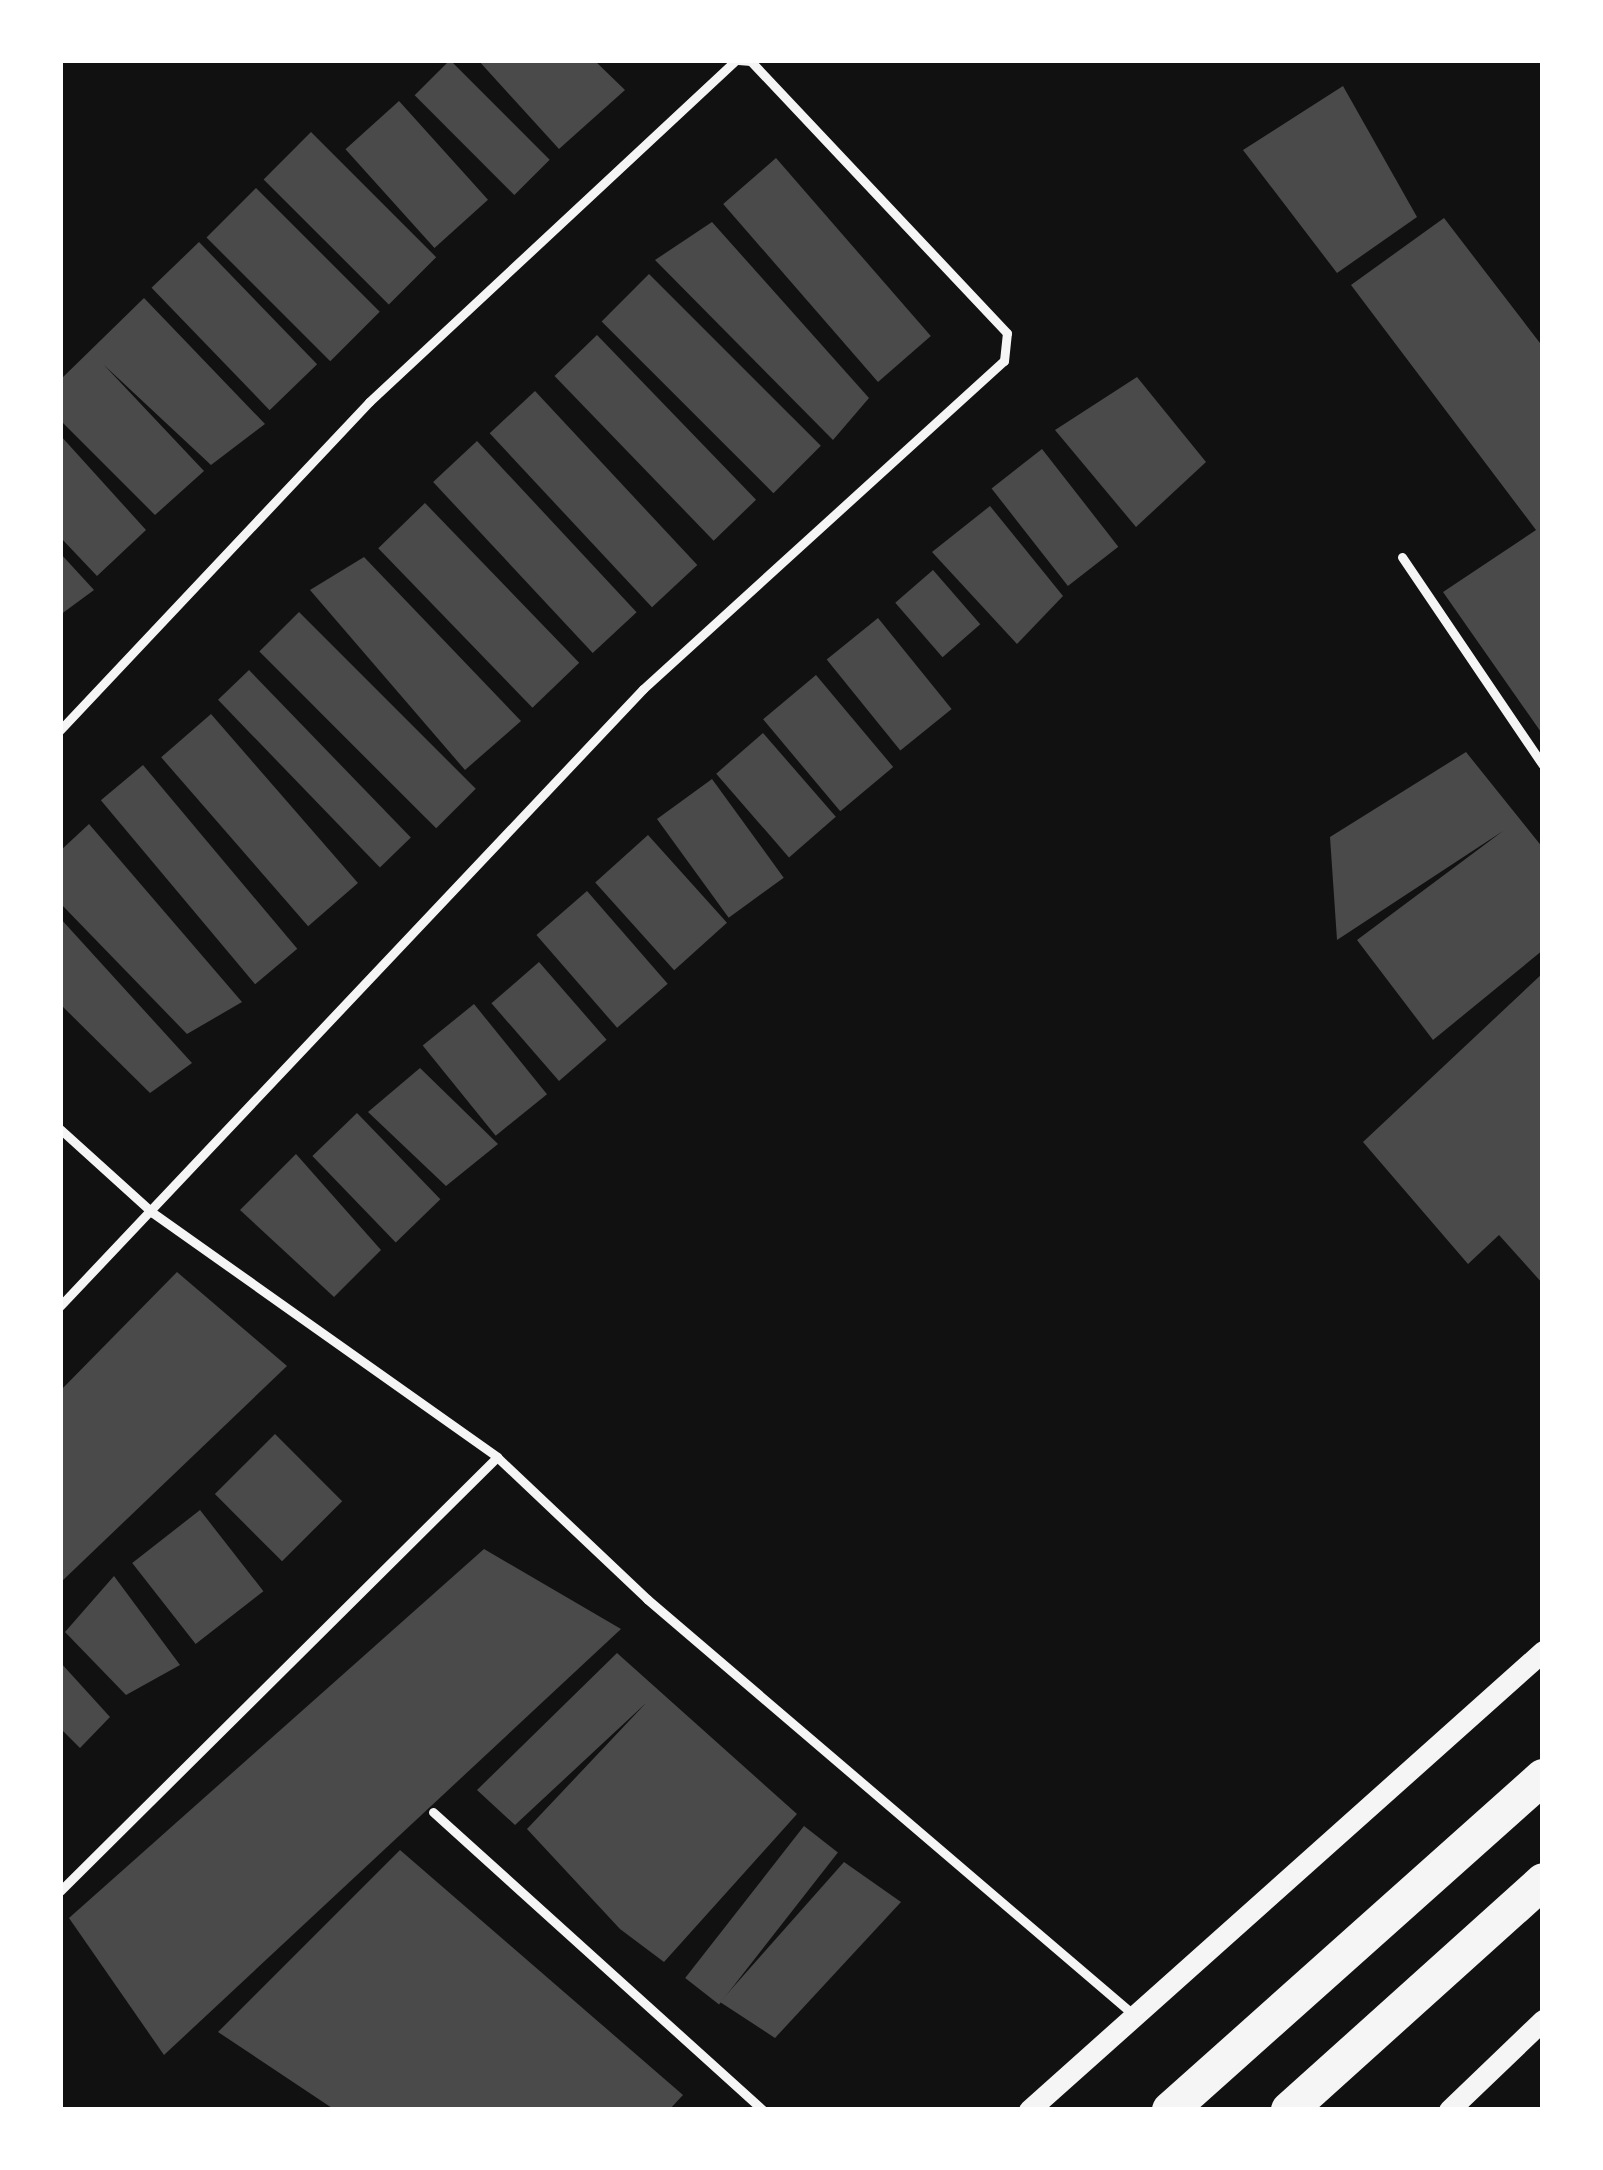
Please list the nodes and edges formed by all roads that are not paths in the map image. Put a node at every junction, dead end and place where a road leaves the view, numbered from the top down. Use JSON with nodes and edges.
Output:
{"nodes":[{"id":1,"x":737,"y":60,"type":"edge"},
{"id":2,"x":1402,"y":557,"type":"dead end"},
{"id":3,"x":60,"y":730,"type":"edge"},
{"id":4,"x":1543,"y":765,"type":"edge"},
{"id":5,"x":60,"y":1129,"type":"edge"},
{"id":6,"x":153,"y":1214,"type":"junction"},
{"id":7,"x":60,"y":1306,"type":"edge"},
{"id":8,"x":497,"y":1457,"type":"junction"},
{"id":9,"x":1543,"y":1651,"type":"edge"},
{"id":10,"x":1543,"y":1777,"type":"edge"},
{"id":11,"x":433,"y":1812,"type":"dead end"},
{"id":12,"x":1543,"y":1881,"type":"edge"},
{"id":13,"x":60,"y":1891,"type":"edge"},
{"id":14,"x":1135,"y":2016,"type":"junction"},
{"id":15,"x":1543,"y":2020,"type":"edge"},
{"id":16,"x":763,"y":2110,"type":"edge"},
{"id":17,"x":1029,"y":2110,"type":"edge"},
{"id":18,"x":1170,"y":2110,"type":"edge"},
{"id":19,"x":1288,"y":2110,"type":"edge"},
{"id":20,"x":1449,"y":2110,"type":"edge"}],
"edges":[{"from":1,"to":3,"type":"lane"},
{"from":1,"to":6,"type":"lane"},
{"from":2,"to":4,"type":"lane"},
{"from":5,"to":6,"type":"lane"},
{"from":6,"to":7,"type":"lane"},
{"from":6,"to":8,"type":"lane"},
{"from":8,"to":13,"type":"lane"},
{"from":8,"to":14,"type":"lane"},
{"from":9,"to":14,"type":"street"},
{"from":10,"to":18,"type":"highway"},
{"from":11,"to":16,"type":"lane"},
{"from":12,"to":19,"type":"highway"},
{"from":14,"to":17,"type":"street"},
{"from":15,"to":20,"type":"street"}]}
